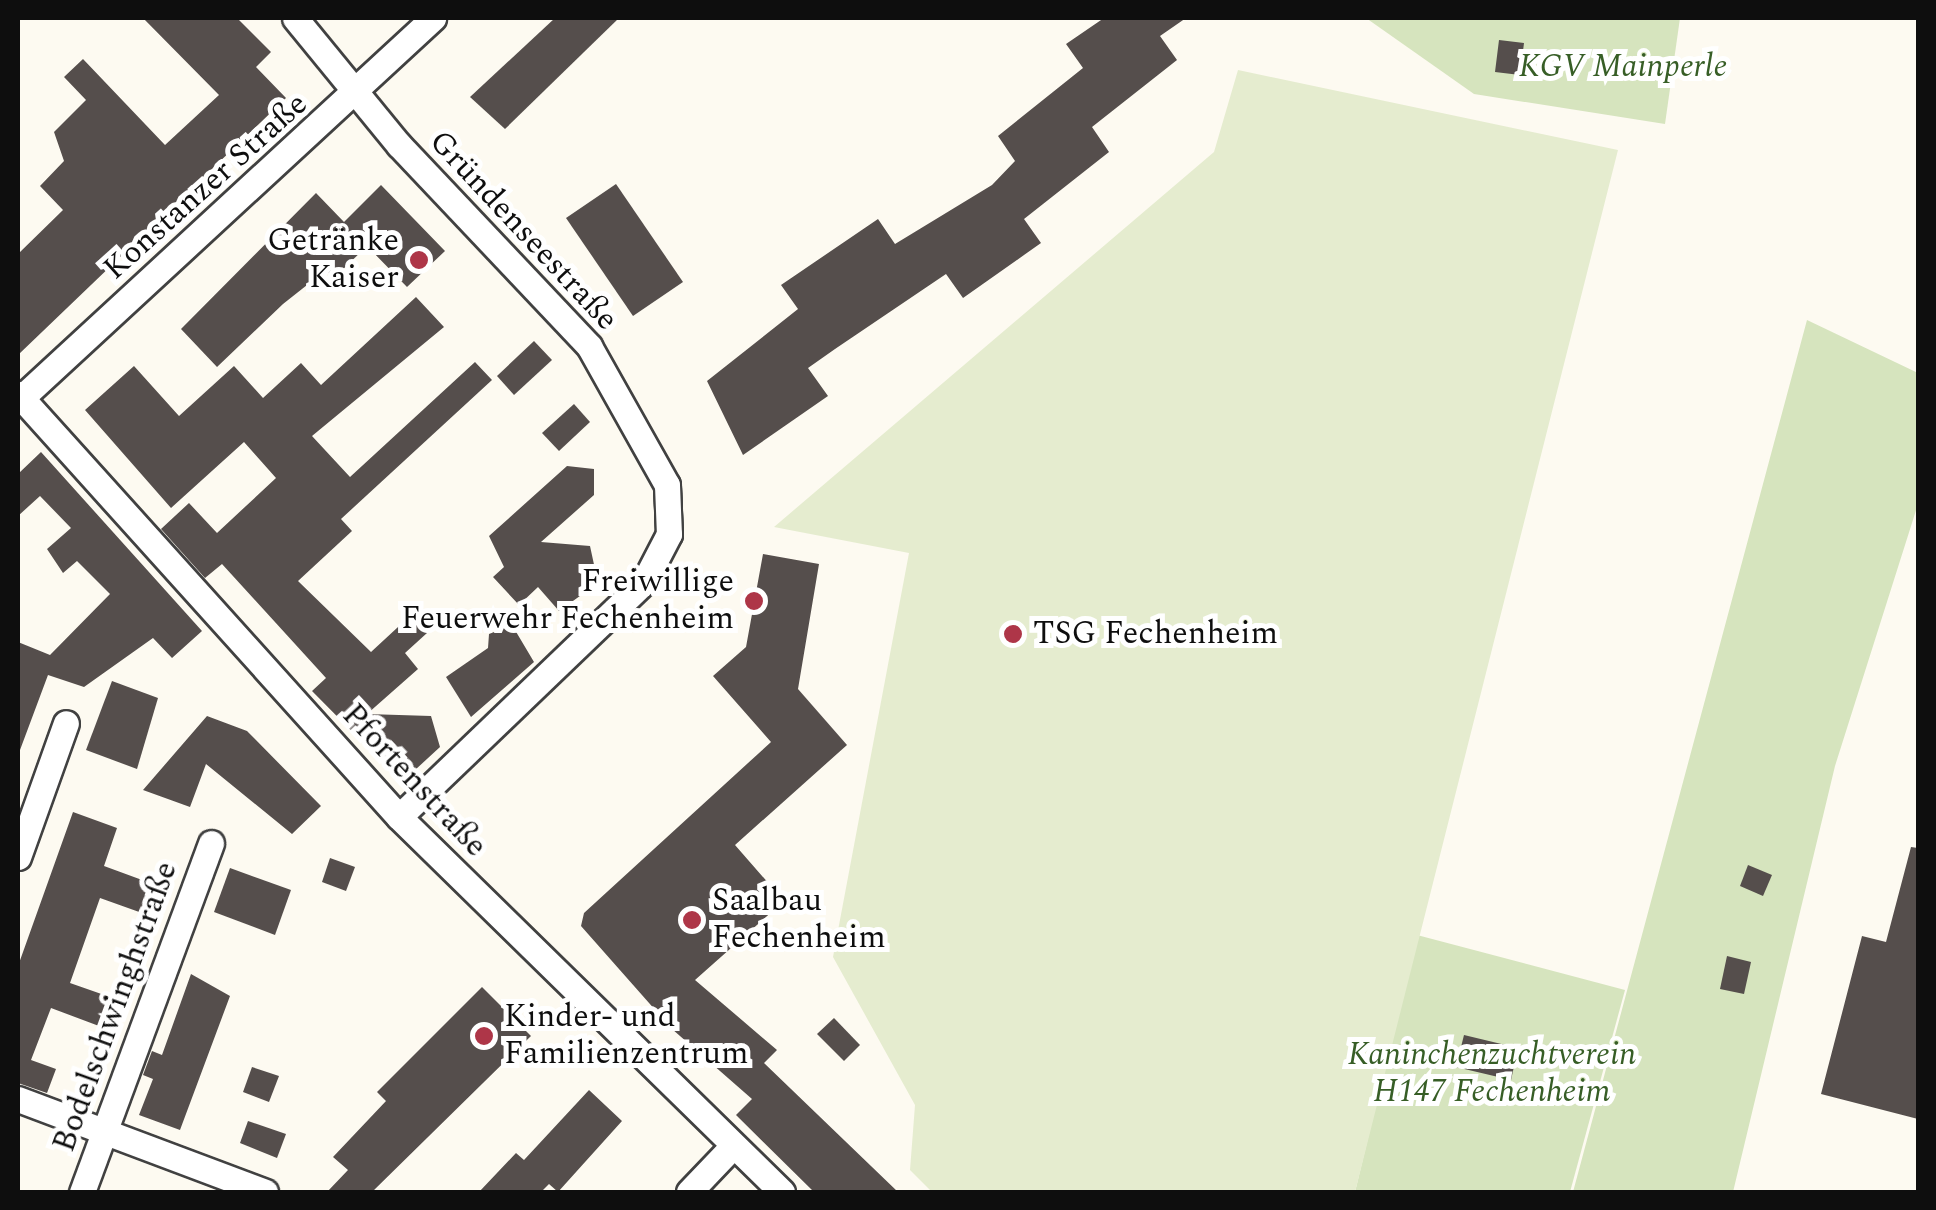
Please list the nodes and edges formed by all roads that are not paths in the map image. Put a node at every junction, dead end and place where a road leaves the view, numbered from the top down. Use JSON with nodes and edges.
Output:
{"nodes":[{"id":1,"x":294,"y":18,"type":"edge"},
{"id":2,"x":434,"y":18,"type":"edge"},
{"id":3,"x":357,"y":93,"type":"junction"},
{"id":4,"x":19,"y":398,"type":"edge"},
{"id":5,"x":66,"y":724,"type":"dead end"},
{"id":6,"x":399,"y":817,"type":"junction"},
{"id":7,"x":210,"y":843,"type":"dead end"},
{"id":8,"x":18,"y":857,"type":"edge"},
{"id":9,"x":18,"y":1099,"type":"edge"},
{"id":10,"x":104,"y":1134,"type":"junction"},
{"id":11,"x":733,"y":1146,"type":"junction"},
{"id":12,"x":82,"y":1192,"type":"edge"},
{"id":13,"x":265,"y":1192,"type":"edge"},
{"id":14,"x":689,"y":1192,"type":"edge"},
{"id":15,"x":782,"y":1192,"type":"edge"}],
"edges":[{"from":1,"to":3,"type":"street","name":"Gründenseestraße"},
{"from":2,"to":3,"type":"street","name":"Konstanzer Straße"},
{"from":3,"to":4,"type":"street","name":"Konstanzer Straße"},
{"from":3,"to":6,"type":"street","name":"Gründenseestraße"},
{"from":4,"to":6,"type":"street","name":"Pfortenstraße"},
{"from":5,"to":8,"type":"street"},
{"from":6,"to":11,"type":"street","name":"Pfortenstraße"},
{"from":7,"to":10,"type":"street","name":"Bodelschwinghstraße"},
{"from":9,"to":10,"type":"street"},
{"from":10,"to":12,"type":"street","name":"Bodelschwinghstraße"},
{"from":10,"to":13,"type":"street"},
{"from":11,"to":14,"type":"street"},
{"from":11,"to":15,"type":"street","name":"Pfortenstraße"}]}
